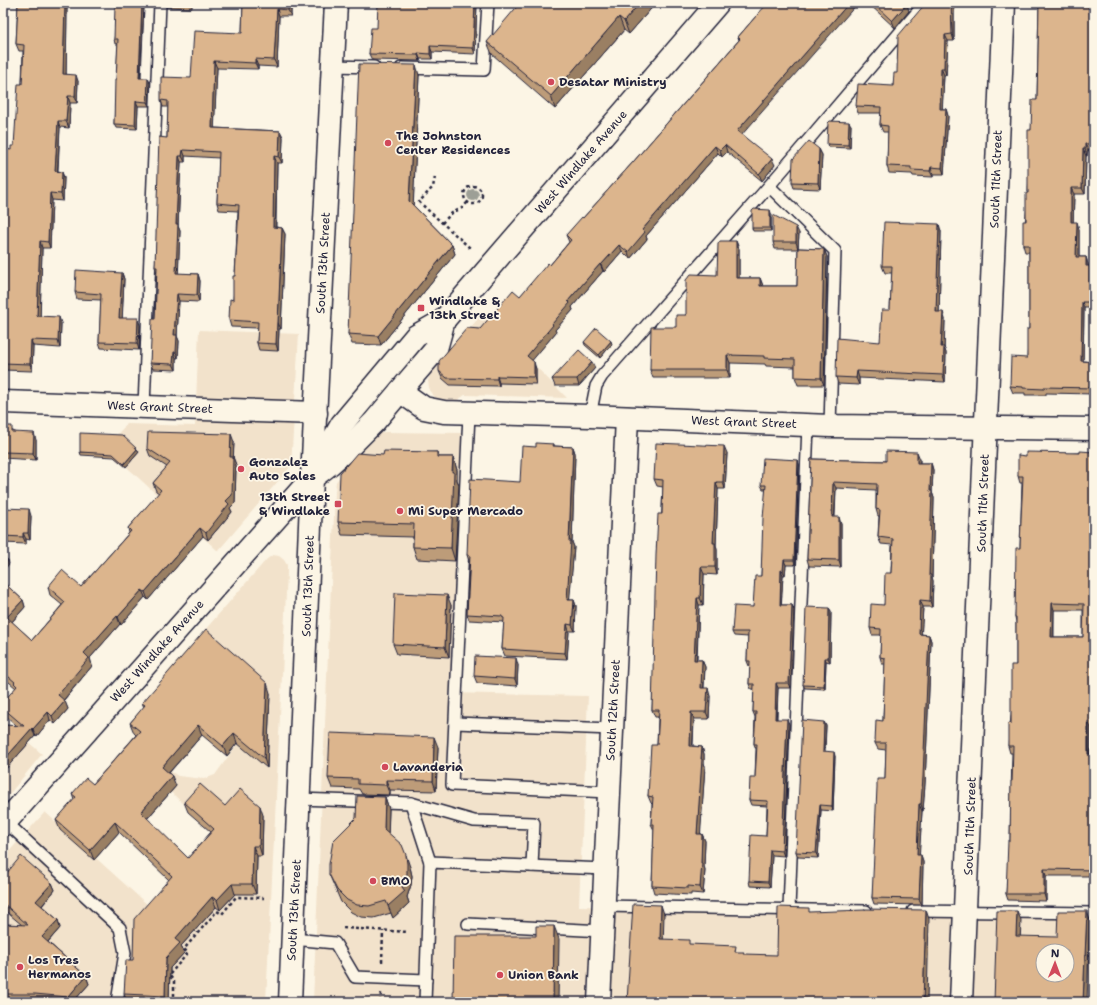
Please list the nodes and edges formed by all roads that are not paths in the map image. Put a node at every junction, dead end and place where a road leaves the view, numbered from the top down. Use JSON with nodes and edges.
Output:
{"nodes":[{"id":1,"x":160,"y":3,"type":"edge"},
{"id":2,"x":336,"y":3,"type":"edge"},
{"id":3,"x":488,"y":3,"type":"edge"},
{"id":4,"x":718,"y":3,"type":"edge"},
{"id":5,"x":925,"y":3,"type":"edge"},
{"id":6,"x":1004,"y":3,"type":"edge"},
{"id":7,"x":333,"y":66,"type":"junction"},
{"id":8,"x":769,"y":186,"type":"junction"},
{"id":9,"x":444,"y":320,"type":"junction"},
{"id":10,"x":400,"y":391,"type":"junction"},
{"id":11,"x":3,"y":402,"type":"edge"},
{"id":12,"x":144,"y":407,"type":"junction"},
{"id":13,"x":316,"y":413,"type":"junction"},
{"id":14,"x":469,"y":414,"type":"junction"},
{"id":15,"x":590,"y":416,"type":"junction"},
{"id":16,"x":626,"y":418,"type":"junction"},
{"id":17,"x":808,"y":425,"type":"junction"},
{"id":18,"x":830,"y":426,"type":"junction"},
{"id":19,"x":986,"y":429,"type":"junction"},
{"id":20,"x":1094,"y":429,"type":"edge"},
{"id":21,"x":312,"y":478,"type":"junction"},
{"id":22,"x":455,"y":723,"type":"junction"},
{"id":23,"x":612,"y":729,"type":"junction"},
{"id":24,"x":609,"y":792,"type":"junction"},
{"id":25,"x":299,"y":799,"type":"junction"},
{"id":26,"x":411,"y":803,"type":"junction"},
{"id":27,"x":4,"y":824,"type":"edge"},
{"id":28,"x":430,"y":862,"type":"junction"},
{"id":29,"x":532,"y":866,"type":"junction"},
{"id":30,"x":606,"y":869,"type":"junction"},
{"id":31,"x":604,"y":906,"type":"junction"},
{"id":32,"x":789,"y":909,"type":"junction"},
{"id":33,"x":874,"y":911,"type":"edge"},
{"id":34,"x":904,"y":911,"type":"edge"},
{"id":35,"x":966,"y":913,"type":"junction"},
{"id":36,"x":1094,"y":913,"type":"edge"},
{"id":37,"x":468,"y":924,"type":"dead end"},
{"id":38,"x":603,"y":931,"type":"junction"},
{"id":39,"x":292,"y":939,"type":"junction"},
{"id":40,"x":426,"y":980,"type":"junction"},
{"id":41,"x":117,"y":1002,"type":"edge"},
{"id":42,"x":290,"y":1002,"type":"edge"},
{"id":43,"x":424,"y":1002,"type":"edge"},
{"id":44,"x":599,"y":1002,"type":"edge"},
{"id":45,"x":962,"y":1002,"type":"edge"}],
"edges":[{"from":1,"to":12,"type":"lane"},
{"from":2,"to":7,"type":"street","name":"South 13th Street"},
{"from":3,"to":7,"type":"lane"},
{"from":4,"to":9,"type":"street","name":"West Windlake Avenue"},
{"from":5,"to":8,"type":"lane"},
{"from":6,"to":19,"type":"street","name":"South 11th Street"},
{"from":7,"to":13,"type":"street","name":"South 13th Street"},
{"from":8,"to":15,"type":"lane"},
{"from":8,"to":18,"type":"lane"},
{"from":9,"to":10,"type":"street","name":"West Windlake Avenue"},
{"from":9,"to":21,"type":"street","name":"West Windlake Avenue"},
{"from":10,"to":14,"type":"street","name":"West Grant Street"},
{"from":10,"to":21,"type":"street","name":"West Windlake Avenue"},
{"from":11,"to":12,"type":"street","name":"West Grant Street"},
{"from":12,"to":13,"type":"street","name":"West Grant Street"},
{"from":13,"to":21,"type":"street","name":"South 13th Street"},
{"from":14,"to":15,"type":"street","name":"West Grant Street"},
{"from":14,"to":22,"type":"lane"},
{"from":15,"to":16,"type":"street","name":"West Grant Street"},
{"from":16,"to":17,"type":"street","name":"West Grant Street"},
{"from":16,"to":23,"type":"street","name":"South 12th Street"},
{"from":17,"to":18,"type":"street","name":"West Grant Street"},
{"from":17,"to":32,"type":"lane"},
{"from":18,"to":19,"type":"street","name":"West Grant Street"},
{"from":19,"to":20,"type":"street","name":"West Grant Street"},
{"from":19,"to":35,"type":"street","name":"South 11th Street"},
{"from":21,"to":25,"type":"street","name":"South 13th Street"},
{"from":21,"to":27,"type":"street","name":"West Windlake Avenue"},
{"from":22,"to":23,"type":"lane"},
{"from":22,"to":24,"type":"lane"},
{"from":23,"to":24,"type":"street","name":"South 12th Street"},
{"from":24,"to":30,"type":"street","name":"South 12th Street"},
{"from":25,"to":26,"type":"lane"},
{"from":25,"to":39,"type":"street","name":"South 13th Street"},
{"from":26,"to":28,"type":"lane"},
{"from":26,"to":29,"type":"lane"},
{"from":27,"to":41,"type":"lane"},
{"from":28,"to":29,"type":"lane"},
{"from":28,"to":40,"type":"lane"},
{"from":29,"to":30,"type":"lane"},
{"from":30,"to":31,"type":"street","name":"South 12th Street"},
{"from":31,"to":32,"type":"lane"},
{"from":31,"to":38,"type":"street","name":"South 12th Street"},
{"from":32,"to":33,"type":"lane"},
{"from":34,"to":35,"type":"lane"},
{"from":35,"to":36,"type":"lane"},
{"from":35,"to":45,"type":"street","name":"South 11th Street"},
{"from":37,"to":38,"type":"lane"},
{"from":38,"to":44,"type":"street","name":"South 12th Street"},
{"from":39,"to":40,"type":"lane"},
{"from":39,"to":42,"type":"street","name":"South 13th Street"},
{"from":40,"to":43,"type":"lane"}]}
